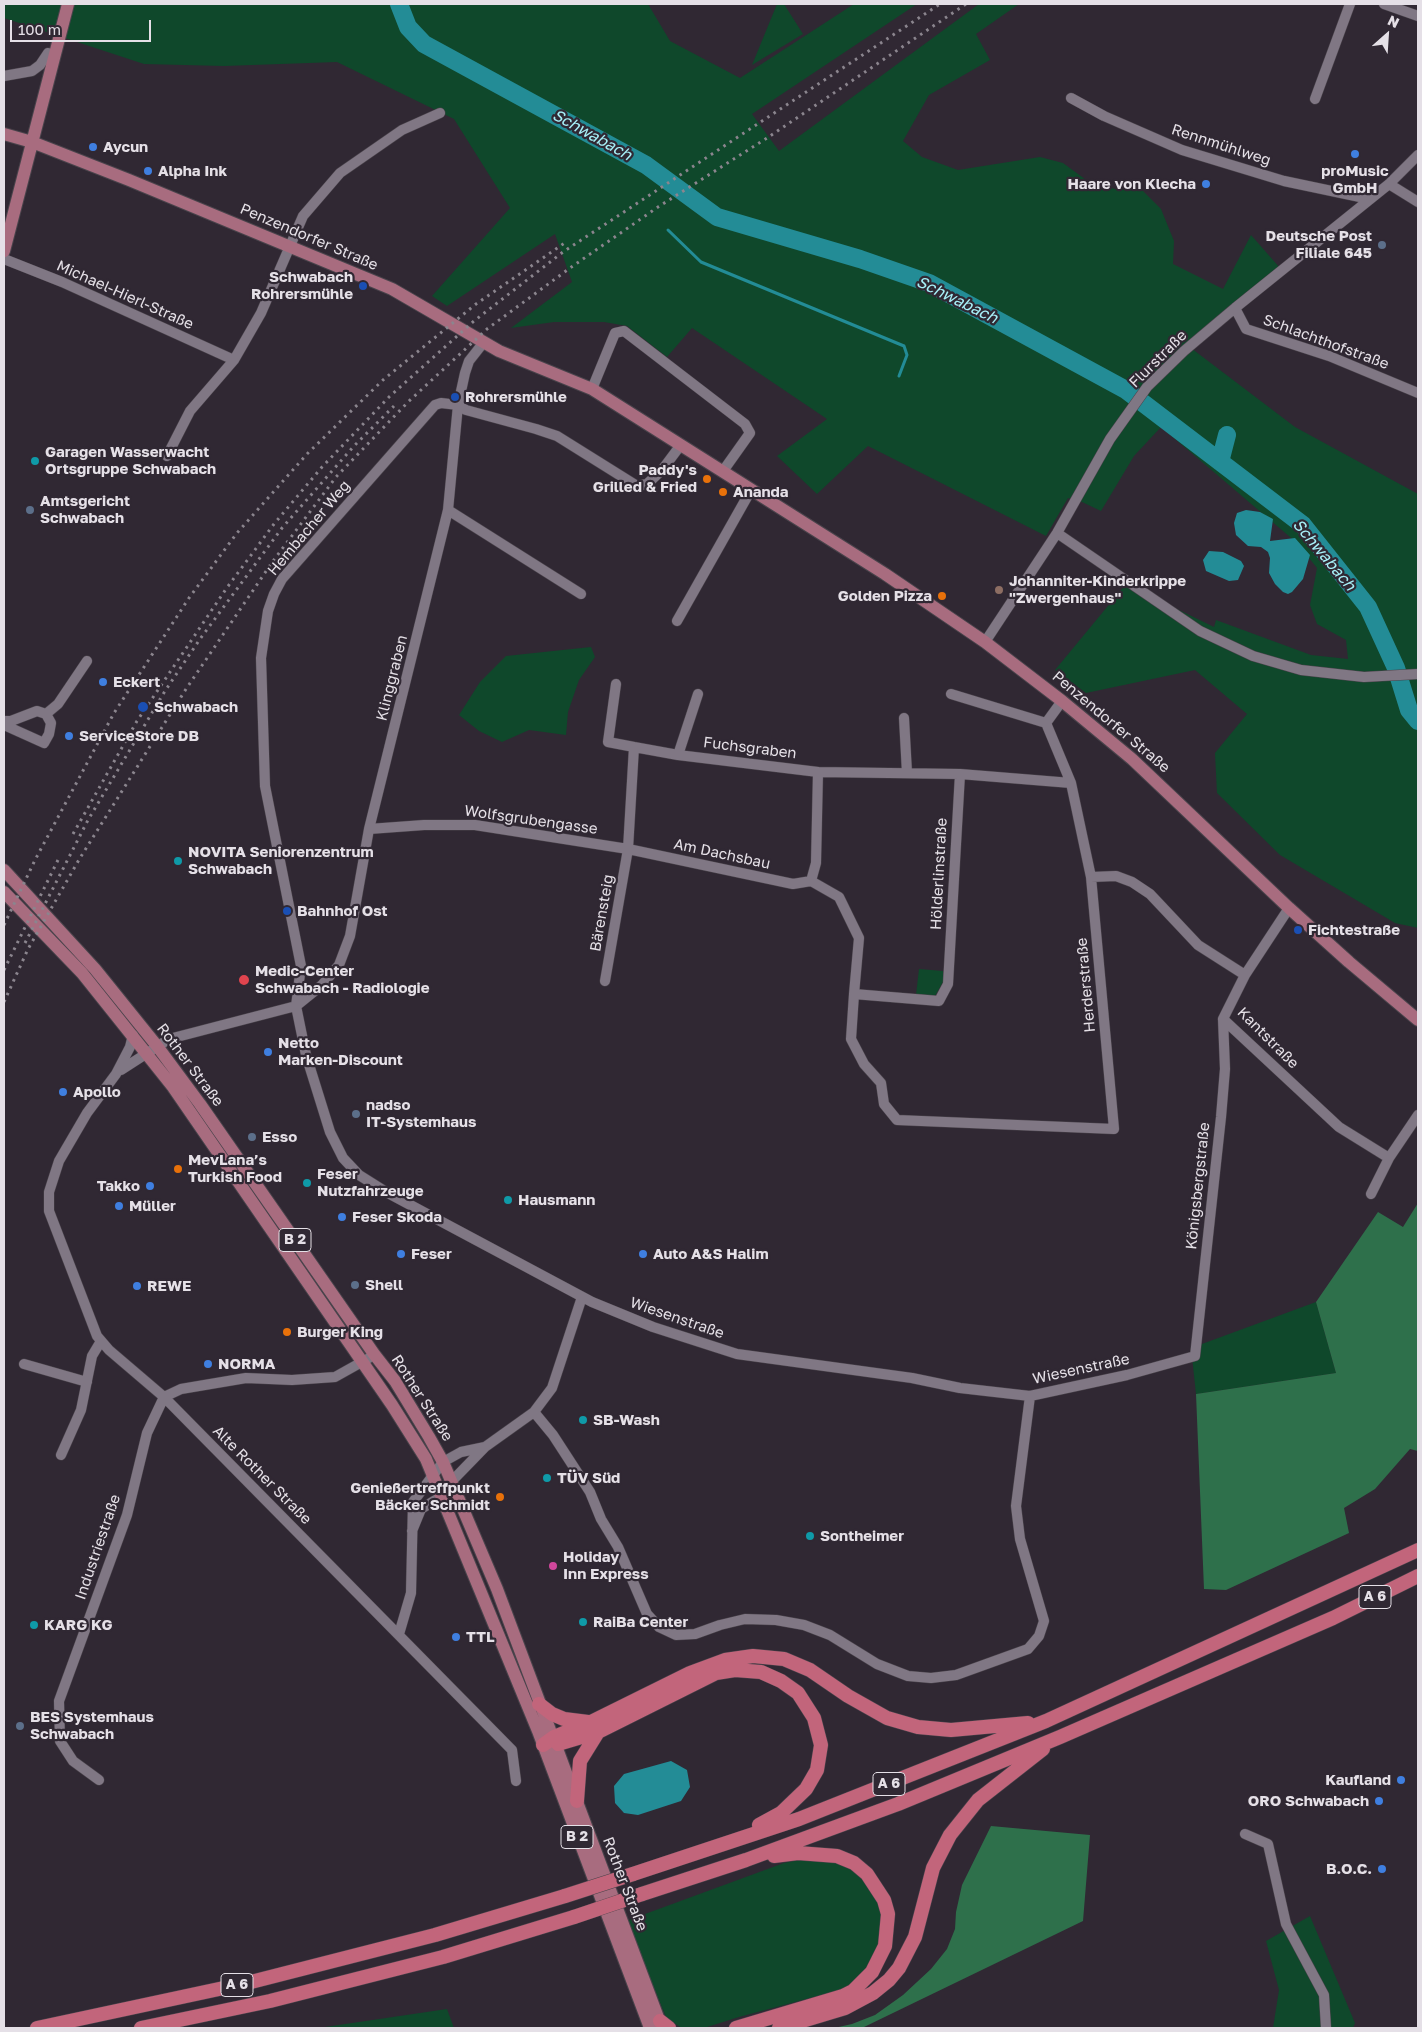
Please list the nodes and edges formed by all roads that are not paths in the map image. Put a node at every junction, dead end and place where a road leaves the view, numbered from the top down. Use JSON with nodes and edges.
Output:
{"nodes":[{"id":1,"x":68,"y":4,"type":"edge"},
{"id":2,"x":1350,"y":4,"type":"edge"},
{"id":3,"x":1384,"y":4,"type":"edge"},
{"id":4,"x":1418,"y":16,"type":"edge"},
{"id":5,"x":48,"y":53,"type":"dead end"},
{"id":6,"x":4,"y":76,"type":"edge"},
{"id":7,"x":1071,"y":98,"type":"dead end"},
{"id":8,"x":1315,"y":99,"type":"dead end"},
{"id":9,"x":440,"y":112,"type":"dead end"},
{"id":10,"x":4,"y":134,"type":"edge"},
{"id":11,"x":32,"y":142,"type":"junction"},
{"id":12,"x":1418,"y":155,"type":"edge"},
{"id":13,"x":1389,"y":184,"type":"junction"},
{"id":14,"x":1367,"y":201,"type":"junction"},
{"id":15,"x":1418,"y":202,"type":"edge"},
{"id":16,"x":289,"y":245,"type":"junction"},
{"id":17,"x":4,"y":251,"type":"edge"},
{"id":18,"x":4,"y":259,"type":"edge"},
{"id":19,"x":1235,"y":308,"type":"junction"},
{"id":20,"x":484,"y":342,"type":"junction"},
{"id":21,"x":234,"y":360,"type":"junction"},
{"id":22,"x":592,"y":389,"type":"junction"},
{"id":23,"x":1418,"y":393,"type":"edge"},
{"id":24,"x":458,"y":405,"type":"junction"},
{"id":25,"x":680,"y":446,"type":"junction"},
{"id":26,"x":167,"y":456,"type":"dead end"},
{"id":27,"x":723,"y":472,"type":"junction"},
{"id":28,"x":751,"y":490,"type":"junction"},
{"id":29,"x":448,"y":510,"type":"junction"},
{"id":30,"x":1057,"y":533,"type":"junction"},
{"id":31,"x":581,"y":594,"type":"dead end"},
{"id":32,"x":677,"y":621,"type":"dead end"},
{"id":33,"x":985,"y":642,"type":"junction"},
{"id":34,"x":87,"y":661,"type":"dead end"},
{"id":35,"x":1415,"y":674,"type":"edge"},
{"id":36,"x":616,"y":684,"type":"dead end"},
{"id":37,"x":698,"y":694,"type":"dead end"},
{"id":38,"x":951,"y":694,"type":"dead end"},
{"id":39,"x":1062,"y":701,"type":"junction"},
{"id":40,"x":46,"y":714,"type":"junction"},
{"id":41,"x":904,"y":718,"type":"dead end"},
{"id":42,"x":4,"y":721,"type":"edge"},
{"id":43,"x":1046,"y":723,"type":"junction"},
{"id":44,"x":4,"y":725,"type":"edge"},
{"id":45,"x":634,"y":747,"type":"junction"},
{"id":46,"x":678,"y":755,"type":"junction"},
{"id":47,"x":818,"y":772,"type":"junction"},
{"id":48,"x":907,"y":773,"type":"junction"},
{"id":49,"x":960,"y":774,"type":"junction"},
{"id":50,"x":1071,"y":783,"type":"junction"},
{"id":51,"x":369,"y":829,"type":"junction"},
{"id":52,"x":628,"y":849,"type":"junction"},
{"id":53,"x":4,"y":870,"type":"edge"},
{"id":54,"x":1091,"y":877,"type":"junction"},
{"id":55,"x":811,"y":881,"type":"junction"},
{"id":56,"x":4,"y":892,"type":"edge"},
{"id":57,"x":1289,"y":908,"type":"junction"},
{"id":58,"x":1246,"y":975,"type":"junction"},
{"id":59,"x":605,"y":981,"type":"dead end"},
{"id":60,"x":854,"y":994,"type":"junction"},
{"id":61,"x":296,"y":1006,"type":"junction"},
{"id":62,"x":1223,"y":1019,"type":"junction"},
{"id":63,"x":1418,"y":1020,"type":"edge"},
{"id":64,"x":133,"y":1035,"type":"junction"},
{"id":65,"x":152,"y":1049,"type":"junction"},
{"id":66,"x":116,"y":1074,"type":"junction"},
{"id":67,"x":1418,"y":1115,"type":"edge"},
{"id":68,"x":1389,"y":1158,"type":"junction"},
{"id":69,"x":1371,"y":1194,"type":"dead end"},
{"id":70,"x":582,"y":1297,"type":"junction"},
{"id":71,"x":101,"y":1340,"type":"junction"},
{"id":72,"x":374,"y":1354,"type":"junction"},
{"id":73,"x":1195,"y":1356,"type":"joint"},
{"id":74,"x":24,"y":1364,"type":"dead end"},
{"id":75,"x":362,"y":1364,"type":"junction"},
{"id":76,"x":87,"y":1382,"type":"junction"},
{"id":77,"x":1030,"y":1396,"type":"junction"},
{"id":78,"x":164,"y":1397,"type":"junction"},
{"id":79,"x":534,"y":1412,"type":"junction"},
{"id":80,"x":485,"y":1447,"type":"junction"},
{"id":81,"x":61,"y":1455,"type":"dead end"},
{"id":82,"x":443,"y":1462,"type":"junction"},
{"id":83,"x":433,"y":1477,"type":"junction"},
{"id":84,"x":452,"y":1482,"type":"junction"},
{"id":85,"x":442,"y":1496,"type":"junction"},
{"id":86,"x":412,"y":1531,"type":"junction"},
{"id":87,"x":1418,"y":1550,"type":"edge"},
{"id":88,"x":1418,"y":1576,"type":"edge"},
{"id":89,"x":399,"y":1634,"type":"junction"},
{"id":90,"x":539,"y":1704,"type":"junction"},
{"id":91,"x":1046,"y":1721,"type":"junction"},
{"id":92,"x":594,"y":1727,"type":"junction"},
{"id":93,"x":1060,"y":1737,"type":"junction"},
{"id":94,"x":556,"y":1741,"type":"junction"},
{"id":95,"x":543,"y":1746,"type":"junction"},
{"id":96,"x":99,"y":1780,"type":"dead end"},
{"id":97,"x":516,"y":1781,"type":"dead end"},
{"id":98,"x":577,"y":1801,"type":"junction"},
{"id":99,"x":1245,"y":1834,"type":"dead end"},
{"id":100,"x":730,"y":1841,"type":"junction"},
{"id":101,"x":746,"y":1860,"type":"junction"},
{"id":102,"x":660,"y":2027,"type":"edge"},
{"id":103,"x":38,"y":2028,"type":"edge"},
{"id":104,"x":141,"y":2028,"type":"edge"},
{"id":105,"x":736,"y":2028,"type":"edge"},
{"id":106,"x":779,"y":2028,"type":"edge"},
{"id":107,"x":1326,"y":2028,"type":"edge"}],
"edges":[{"from":1,"to":11,"type":"main road"},
{"from":2,"to":8,"type":"street"},
{"from":3,"to":4,"type":"street"},
{"from":5,"to":6,"type":"street"},
{"from":7,"to":14,"type":"street","name":"Rennmühlweg"},
{"from":9,"to":16,"type":"street"},
{"from":10,"to":11,"type":"main road","name":"Penzendorfer Straße"},
{"from":11,"to":16,"type":"main road","name":"Penzendorfer Straße"},
{"from":11,"to":17,"type":"main road"},
{"from":12,"to":13,"type":"street","name":"Flurstraße"},
{"from":13,"to":14,"type":"street","name":"Flurstraße"},
{"from":13,"to":15,"type":"street"},
{"from":14,"to":19,"type":"street","name":"Flurstraße"},
{"from":16,"to":20,"type":"main road","name":"Penzendorfer Straße"},
{"from":16,"to":21,"type":"street"},
{"from":18,"to":21,"type":"street","name":"Michael-Hierl-Straße"},
{"from":19,"to":23,"type":"street","name":"Schlachthofstraße"},
{"from":19,"to":30,"type":"street","name":"Flurstraße"},
{"from":20,"to":22,"type":"main road","name":"Penzendorfer Straße"},
{"from":20,"to":24,"type":"street","name":"Klinggraben"},
{"from":21,"to":26,"type":"street"},
{"from":22,"to":25,"type":"main road","name":"Penzendorfer Straße"},
{"from":22,"to":27,"type":"street"},
{"from":24,"to":25,"type":"street"},
{"from":24,"to":29,"type":"street","name":"Klinggraben"},
{"from":24,"to":61,"type":"street","name":"Hembacher Weg"},
{"from":25,"to":27,"type":"main road","name":"Penzendorfer Straße"},
{"from":27,"to":28,"type":"main road","name":"Penzendorfer Straße"},
{"from":28,"to":32,"type":"street"},
{"from":28,"to":33,"type":"main road","name":"Penzendorfer Straße"},
{"from":29,"to":31,"type":"street"},
{"from":29,"to":51,"type":"street","name":"Klinggraben"},
{"from":30,"to":33,"type":"street","name":"Flurstraße"},
{"from":30,"to":35,"type":"street"},
{"from":33,"to":39,"type":"main road","name":"Penzendorfer Straße"},
{"from":34,"to":40,"type":"street"},
{"from":36,"to":45,"type":"street","name":"Fuchsgraben"},
{"from":37,"to":46,"type":"street","name":"Fuchsgraben"},
{"from":38,"to":43,"type":"street"},
{"from":39,"to":43,"type":"street"},
{"from":39,"to":57,"type":"main road","name":"Penzendorfer Straße"},
{"from":40,"to":42,"type":"street"},
{"from":40,"to":44,"type":"street"},
{"from":41,"to":48,"type":"street"},
{"from":43,"to":50,"type":"street","name":"Herderstraße"},
{"from":45,"to":46,"type":"street","name":"Fuchsgraben"},
{"from":45,"to":52,"type":"street"},
{"from":46,"to":47,"type":"street","name":"Fuchsgraben"},
{"from":47,"to":48,"type":"street","name":"Fuchsgraben"},
{"from":47,"to":55,"type":"street"},
{"from":48,"to":49,"type":"street","name":"Fuchsgraben"},
{"from":49,"to":50,"type":"street"},
{"from":49,"to":60,"type":"street","name":"Hölderlinstraße"},
{"from":50,"to":54,"type":"street","name":"Herderstraße"},
{"from":51,"to":52,"type":"street","name":"Wolfsgrubengasse"},
{"from":51,"to":61,"type":"street","name":"Klinggraben"},
{"from":52,"to":55,"type":"street","name":"Am Dachsbau"},
{"from":52,"to":59,"type":"street","name":"Bärensteig"},
{"from":53,"to":65,"type":"main road","name":"Rother Straße","number":"B 2"},
{"from":54,"to":58,"type":"street"},
{"from":54,"to":60,"type":"street","name":"Herderstraße"},
{"from":55,"to":60,"type":"street"},
{"from":56,"to":64,"type":"main road","name":"Rother Straße","number":"B 2"},
{"from":57,"to":58,"type":"street","name":"Kantstraße"},
{"from":57,"to":63,"type":"main road","name":"Penzendorfer Straße"},
{"from":58,"to":62,"type":"street","name":"Kantstraße"},
{"from":61,"to":65,"type":"street"},
{"from":61,"to":70,"type":"street","name":"Wiesenstraße"},
{"from":62,"to":68,"type":"street","name":"Kantstraße"},
{"from":62,"to":73,"type":"street","name":"Königsbergstraße"},
{"from":64,"to":65,"type":"main road","name":"Rother Straße","number":"B 2"},
{"from":64,"to":66,"type":"street","name":"Alte Rother Straße"},
{"from":65,"to":66,"type":"street","name":"Alte Rother Straße"},
{"from":65,"to":72,"type":"main road","name":"Rother Straße","number":"B 2"},
{"from":65,"to":75,"type":"main road","name":"Rother Straße","number":"B 2"},
{"from":66,"to":71,"type":"street","name":"Alte Rother Straße"},
{"from":67,"to":68,"type":"street"},
{"from":68,"to":69,"type":"street"},
{"from":70,"to":77,"type":"street","name":"Wiesenstraße"},
{"from":70,"to":79,"type":"street"},
{"from":71,"to":76,"type":"street"},
{"from":71,"to":78,"type":"street","name":"Alte Rother Straße"},
{"from":72,"to":75,"type":"street"},
{"from":72,"to":82,"type":"main road","name":"Rother Straße","number":"B 2"},
{"from":73,"to":77,"type":"street","name":"Wiesenstraße"},
{"from":74,"to":76,"type":"street"},
{"from":75,"to":78,"type":"street"},
{"from":75,"to":83,"type":"main road","name":"Rother Straße","number":"B 2"},
{"from":76,"to":81,"type":"street"},
{"from":77,"to":79,"type":"street"},
{"from":78,"to":89,"type":"street","name":"Alte Rother Straße"},
{"from":78,"to":96,"type":"street","name":"Industriestraße"},
{"from":79,"to":80,"type":"street"},
{"from":80,"to":82,"type":"street"},
{"from":80,"to":84,"type":"street"},
{"from":82,"to":83,"type":"street"},
{"from":82,"to":84,"type":"main road","name":"Rother Straße","number":"B 2"},
{"from":83,"to":85,"type":"main road","name":"Rother Straße","number":"B 2"},
{"from":83,"to":86,"type":"street"},
{"from":84,"to":85,"type":"street"},
{"from":84,"to":90,"type":"main road","name":"Rother Straße","number":"B 2"},
{"from":85,"to":86,"type":"street"},
{"from":85,"to":95,"type":"main road","name":"Rother Straße","number":"B 2"},
{"from":86,"to":89,"type":"street"},
{"from":87,"to":91,"type":"highway","number":"A 6"},
{"from":88,"to":93,"type":"highway","number":"A 6"},
{"from":89,"to":97,"type":"street","name":"Alte Rother Straße"},
{"from":90,"to":92,"type":"highway"},
{"from":90,"to":94,"type":"main road","name":"Rother Straße","number":"B 2"},
{"from":91,"to":92,"type":"highway"},
{"from":91,"to":100,"type":"highway","number":"A 6"},
{"from":92,"to":94,"type":"highway"},
{"from":92,"to":98,"type":"highway"},
{"from":92,"to":100,"type":"highway"},
{"from":93,"to":101,"type":"highway","number":"A 6"},
{"from":93,"to":106,"type":"highway"},
{"from":94,"to":95,"type":"highway"},
{"from":94,"to":98,"type":"main road","name":"Rother Straße","number":"B 2"},
{"from":95,"to":102,"type":"main road","name":"Rother Straße","number":"B 2"},
{"from":98,"to":102,"type":"main road","name":"Rother Straße","number":"B 2"},
{"from":99,"to":107,"type":"street"},
{"from":100,"to":103,"type":"highway","number":"A 6","bridge":true},
{"from":101,"to":104,"type":"highway","number":"A 6","bridge":true},
{"from":101,"to":105,"type":"highway"}]}
